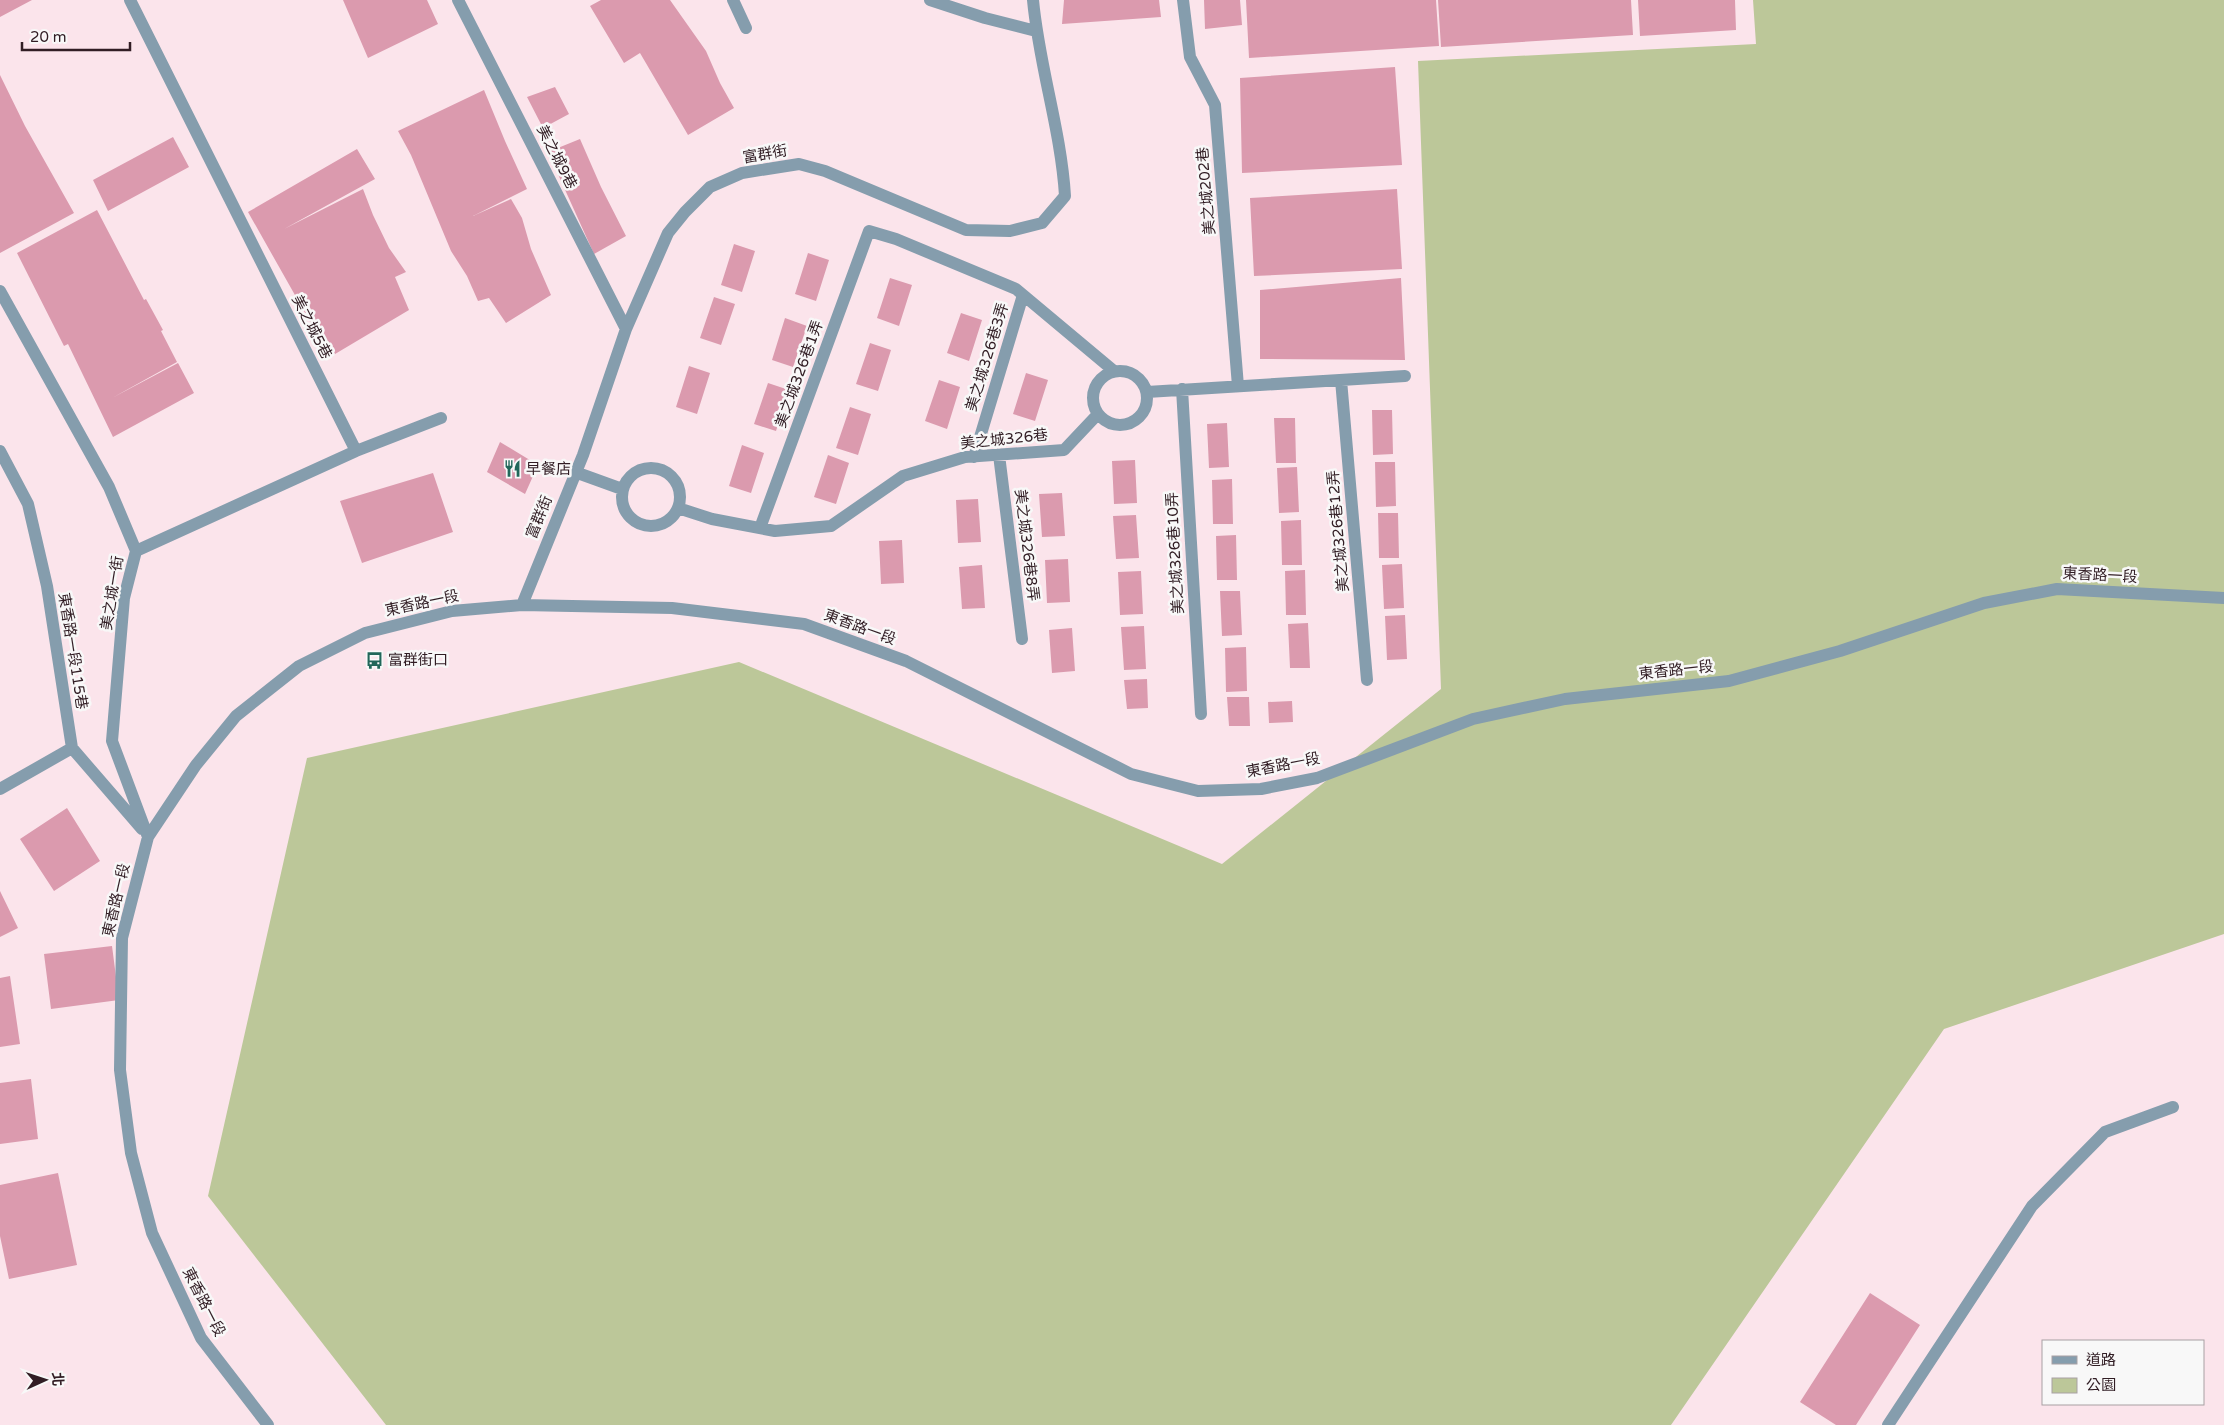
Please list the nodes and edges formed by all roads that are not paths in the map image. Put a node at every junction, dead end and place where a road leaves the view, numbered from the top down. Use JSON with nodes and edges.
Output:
{"nodes":[{"id":1,"x":130,"y":0,"type":"edge"},
{"id":2,"x":458,"y":0,"type":"edge"},
{"id":3,"x":733,"y":0,"type":"edge"},
{"id":4,"x":930,"y":0,"type":"edge"},
{"id":5,"x":1033,"y":0,"type":"edge"},
{"id":6,"x":1183,"y":0,"type":"edge"},
{"id":7,"x":746,"y":28,"type":"dead end"},
{"id":8,"x":1036,"y":31,"type":"junction"},
{"id":9,"x":0,"y":291,"type":"edge"},
{"id":10,"x":1023,"y":295,"type":"junction"},
{"id":11,"x":626,"y":328,"type":"junction"},
{"id":12,"x":1114,"y":371,"type":"junction"},
{"id":13,"x":1405,"y":376,"type":"dead end"},
{"id":14,"x":1341,"y":380,"type":"junction"},
{"id":15,"x":1238,"y":386,"type":"junction"},
{"id":16,"x":1182,"y":389,"type":"junction"},
{"id":17,"x":1147,"y":392,"type":"junction"},
{"id":18,"x":1098,"y":414,"type":"junction"},
{"id":19,"x":441,"y":418,"type":"dead end"},
{"id":20,"x":356,"y":451,"type":"junction"},
{"id":21,"x":0,"y":452,"type":"edge"},
{"id":22,"x":999,"y":455,"type":"junction"},
{"id":23,"x":974,"y":456,"type":"junction"},
{"id":24,"x":575,"y":472,"type":"junction"},
{"id":25,"x":622,"y":489,"type":"junction"},
{"id":26,"x":678,"y":508,"type":"junction"},
{"id":27,"x":760,"y":528,"type":"junction"},
{"id":28,"x":136,"y":551,"type":"junction"},
{"id":29,"x":2224,"y":598,"type":"edge"},
{"id":30,"x":522,"y":605,"type":"junction"},
{"id":31,"x":1022,"y":639,"type":"dead end"},
{"id":32,"x":1367,"y":680,"type":"dead end"},
{"id":33,"x":1201,"y":714,"type":"dead end"},
{"id":34,"x":72,"y":748,"type":"junction"},
{"id":35,"x":0,"y":789,"type":"edge"},
{"id":36,"x":148,"y":837,"type":"junction"},
{"id":37,"x":2172,"y":1107,"type":"dead end"},
{"id":38,"x":268,"y":1425,"type":"edge"},
{"id":39,"x":1888,"y":1425,"type":"edge"}],
"edges":[{"from":1,"to":20,"type":"street","name":"美之城5巷"},
{"from":2,"to":11,"type":"street","name":"美之城9巷"},
{"from":3,"to":7,"type":"street"},
{"from":4,"to":8,"type":"street"},
{"from":5,"to":8,"type":"street","name":"富群街"},
{"from":6,"to":15,"type":"street","name":"美之城202巷"},
{"from":8,"to":11,"type":"street","name":"富群街"},
{"from":9,"to":28,"type":"street","name":"美之城一街"},
{"from":10,"to":12,"type":"street"},
{"from":10,"to":23,"type":"street","name":"美之城326巷3弄"},
{"from":10,"to":27,"type":"street","name":"美之城326巷1弄"},
{"from":11,"to":24,"type":"street","name":"富群街"},
{"from":12,"to":17,"type":"street"},
{"from":12,"to":18,"type":"street"},
{"from":13,"to":14,"type":"street"},
{"from":14,"to":15,"type":"street"},
{"from":14,"to":32,"type":"street","name":"美之城326巷12弄"},
{"from":15,"to":16,"type":"street"},
{"from":16,"to":17,"type":"street"},
{"from":16,"to":33,"type":"street","name":"美之城326巷10弄"},
{"from":17,"to":18,"type":"street"},
{"from":18,"to":22,"type":"street","name":"美之城326巷"},
{"from":19,"to":20,"type":"street"},
{"from":20,"to":28,"type":"street"},
{"from":21,"to":34,"type":"street","name":"東香路一段115巷"},
{"from":22,"to":23,"type":"street","name":"美之城326巷"},
{"from":22,"to":31,"type":"street","name":"美之城326巷8弄"},
{"from":23,"to":27,"type":"street","name":"美之城326巷"},
{"from":24,"to":25,"type":"street"},
{"from":24,"to":30,"type":"street","name":"富群街"},
{"from":25,"to":26,"type":"street"},
{"from":25,"to":26,"type":"street"},
{"from":26,"to":27,"type":"street","name":"美之城326巷"},
{"from":28,"to":36,"type":"street","name":"美之城一街"},
{"from":29,"to":30,"type":"street","name":"東香路一段"},
{"from":30,"to":36,"type":"street","name":"東香路一段"},
{"from":34,"to":35,"type":"street"},
{"from":34,"to":36,"type":"street"},
{"from":36,"to":38,"type":"street","name":"東香路一段"},
{"from":37,"to":39,"type":"street"}]}
